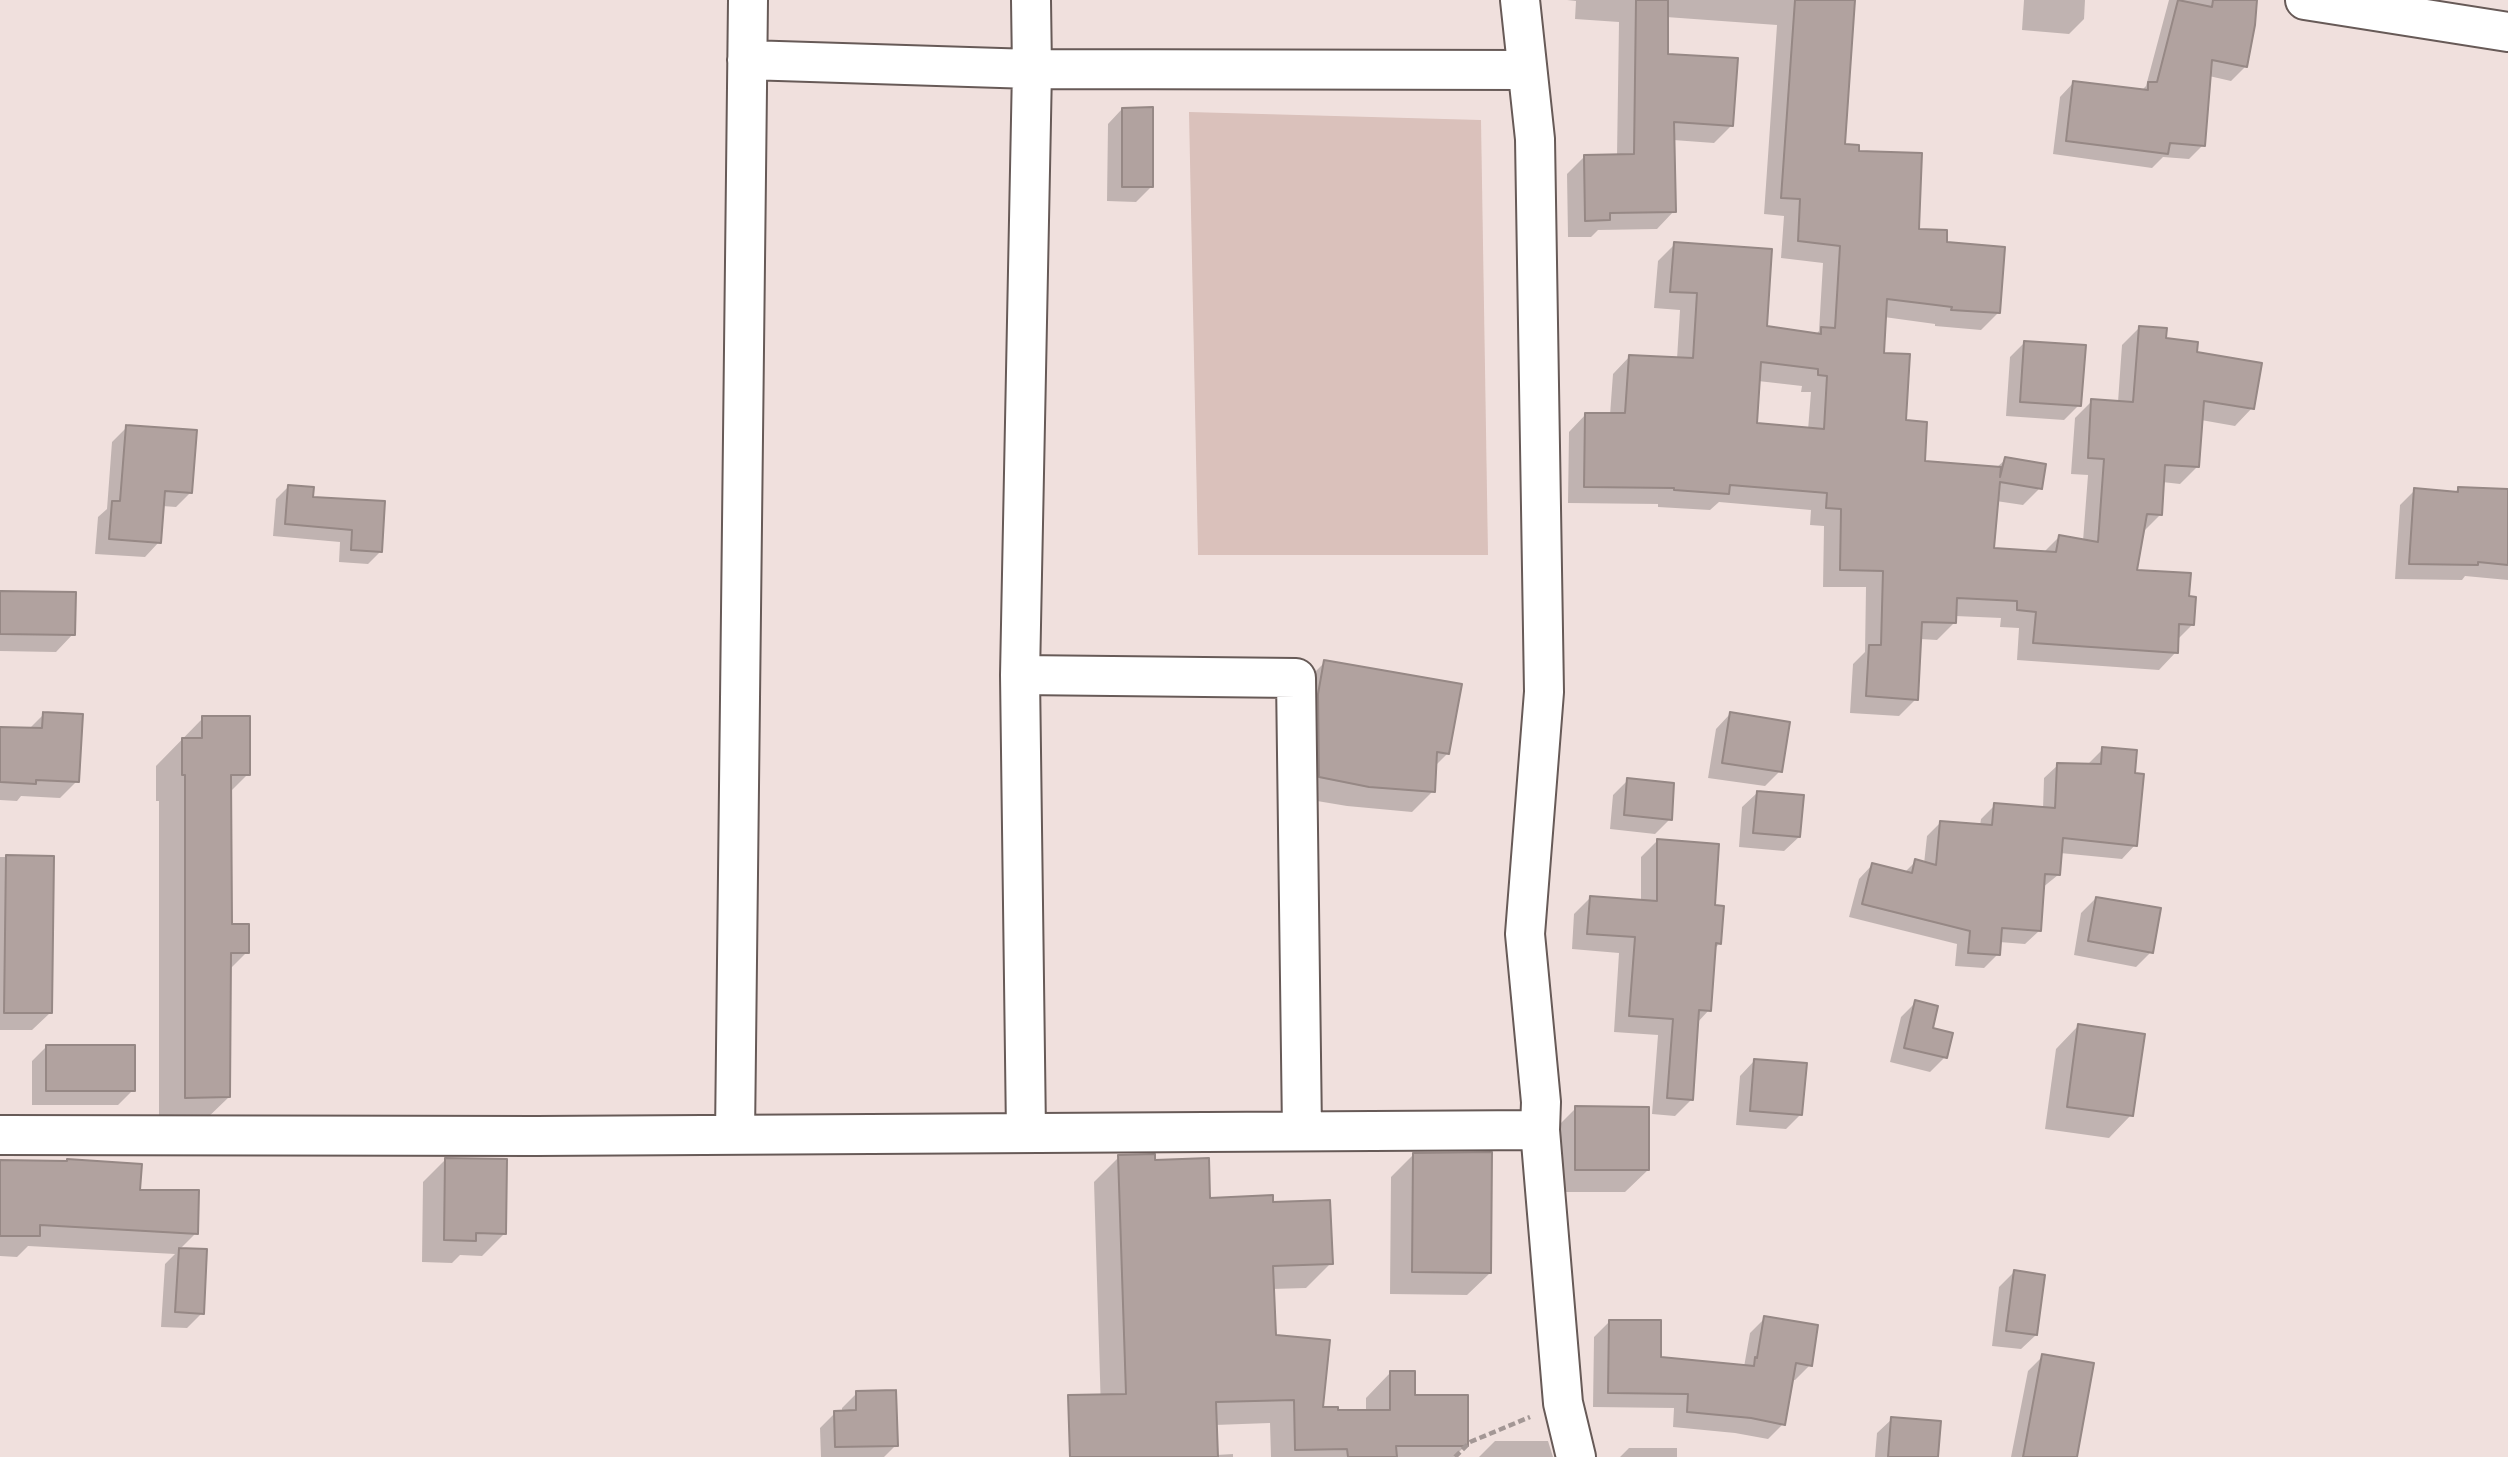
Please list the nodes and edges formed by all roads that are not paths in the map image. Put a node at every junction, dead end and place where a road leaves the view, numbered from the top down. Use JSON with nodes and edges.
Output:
{"nodes":[{"id":1,"x":748,"y":0,"type":"edge"},
{"id":2,"x":1031,"y":0,"type":"edge"},
{"id":3,"x":1520,"y":0,"type":"edge"},
{"id":4,"x":2305,"y":0,"type":"edge"},
{"id":5,"x":2508,"y":32,"type":"edge"},
{"id":6,"x":747,"y":60,"type":"junction"},
{"id":7,"x":1032,"y":68,"type":"junction"},
{"id":8,"x":1526,"y":70,"type":"junction"},
{"id":9,"x":1020,"y":676,"type":"junction"},
{"id":10,"x":1540,"y":1130,"type":"junction"},
{"id":11,"x":1302,"y":1131,"type":"junction"},
{"id":12,"x":1026,"y":1133,"type":"junction"},
{"id":13,"x":0,"y":1135,"type":"edge"},
{"id":14,"x":735,"y":1135,"type":"junction"},
{"id":15,"x":1576,"y":1457,"type":"edge"}],
"edges":[{"from":1,"to":6,"type":"street"},
{"from":2,"to":7,"type":"street"},
{"from":3,"to":8,"type":"street"},
{"from":4,"to":5,"type":"street"},
{"from":6,"to":7,"type":"street"},
{"from":6,"to":14,"type":"street"},
{"from":7,"to":8,"type":"street"},
{"from":7,"to":9,"type":"street"},
{"from":8,"to":10,"type":"street"},
{"from":9,"to":11,"type":"street"},
{"from":9,"to":12,"type":"street"},
{"from":10,"to":11,"type":"street"},
{"from":10,"to":15,"type":"street"},
{"from":11,"to":12,"type":"street"},
{"from":12,"to":14,"type":"street"},
{"from":13,"to":14,"type":"street"}]}
